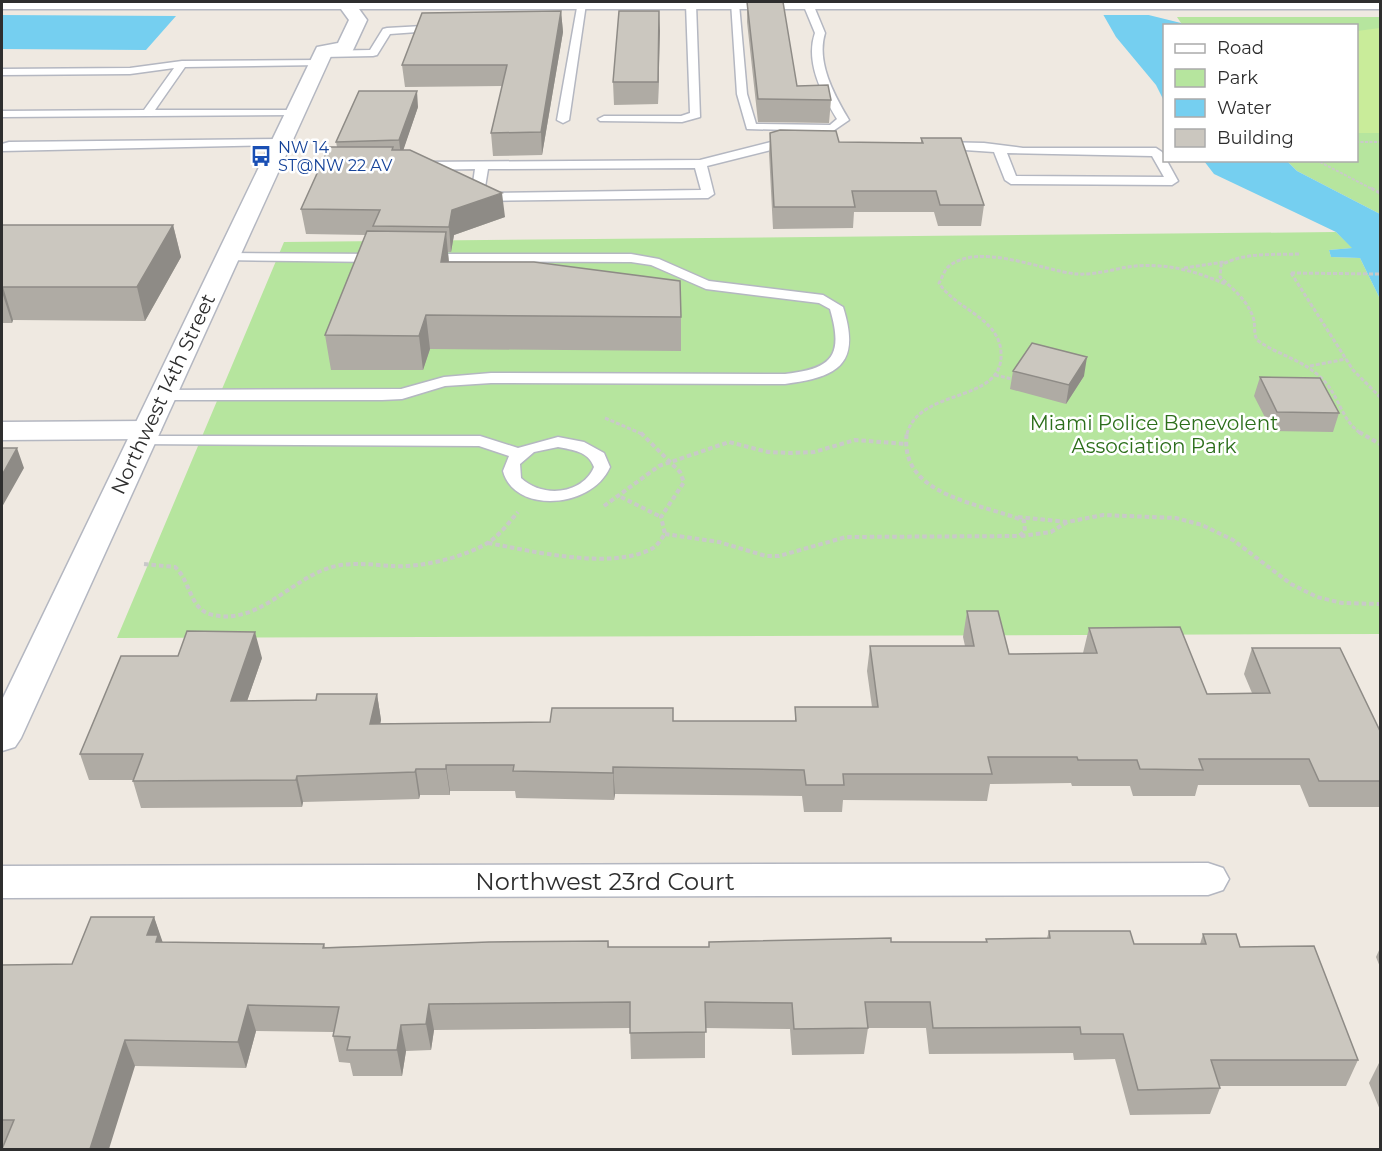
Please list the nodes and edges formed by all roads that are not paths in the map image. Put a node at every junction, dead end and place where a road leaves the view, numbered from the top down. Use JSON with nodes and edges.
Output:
{"nodes":[{"id":1,"x":347,"y":3,"type":"edge"},
{"id":2,"x":658,"y":3,"type":"edge"},
{"id":3,"x":692,"y":3,"type":"edge"},
{"id":4,"x":1295,"y":3,"type":"edge"},
{"id":5,"x":1368,"y":3,"type":"edge"},
{"id":6,"x":2,"y":4,"type":"edge"},
{"id":7,"x":581,"y":4,"type":"junction"},
{"id":8,"x":734,"y":4,"type":"junction"},
{"id":9,"x":808,"y":4,"type":"junction"},
{"id":10,"x":457,"y":28,"type":"edge"},
{"id":11,"x":323,"y":44,"type":"junction"},
{"id":12,"x":182,"y":64,"type":"junction"},
{"id":13,"x":2,"y":72,"type":"edge"},
{"id":14,"x":296,"y":112,"type":"junction"},
{"id":15,"x":147,"y":113,"type":"junction"},
{"id":16,"x":2,"y":114,"type":"edge"},
{"id":17,"x":604,"y":119,"type":"dead end"},
{"id":18,"x":563,"y":120,"type":"dead end"},
{"id":19,"x":802,"y":145,"type":"edge"},
{"id":20,"x":927,"y":146,"type":"edge"},
{"id":21,"x":2,"y":148,"type":"edge"},
{"id":22,"x":999,"y":149,"type":"junction"},
{"id":23,"x":276,"y":154,"type":"junction"},
{"id":24,"x":700,"y":164,"type":"junction"},
{"id":25,"x":358,"y":166,"type":"edge"},
{"id":26,"x":404,"y":166,"type":"edge"},
{"id":27,"x":482,"y":166,"type":"junction"},
{"id":28,"x":227,"y":257,"type":"junction"},
{"id":29,"x":392,"y":258,"type":"edge"},
{"id":30,"x":415,"y":258,"type":"edge"},
{"id":31,"x":162,"y":395,"type":"junction"},
{"id":32,"x":2,"y":431,"type":"edge"},
{"id":33,"x":144,"y":436,"type":"junction"},
{"id":34,"x":520,"y":454,"type":"junction"},
{"id":35,"x":2,"y":738,"type":"edge"},
{"id":36,"x":1208,"y":879,"type":"dead end"},
{"id":37,"x":2,"y":882,"type":"edge"}],
"edges":[{"from":1,"to":6,"type":"street"},
{"from":1,"to":7,"type":"street"},
{"from":1,"to":11,"type":"street","name":"Northwest 14th Street"},
{"from":1,"to":11,"type":"street"},
{"from":2,"to":3,"type":"street"},
{"from":2,"to":7,"type":"street"},
{"from":3,"to":8,"type":"street"},
{"from":3,"to":17,"type":"lane"},
{"from":4,"to":5,"type":"street"},
{"from":4,"to":9,"type":"street"},
{"from":7,"to":18,"type":"lane"},
{"from":8,"to":9,"type":"street"},
{"from":8,"to":9,"type":"lane"},
{"from":10,"to":11,"type":"lane"},
{"from":11,"to":12,"type":"lane"},
{"from":11,"to":14,"type":"street","name":"Northwest 14th Street"},
{"from":12,"to":13,"type":"lane"},
{"from":12,"to":15,"type":"lane"},
{"from":14,"to":15,"type":"lane"},
{"from":14,"to":23,"type":"street","name":"Northwest 14th Street"},
{"from":15,"to":16,"type":"lane"},
{"from":19,"to":24,"type":"lane"},
{"from":20,"to":22,"type":"lane"},
{"from":21,"to":23,"type":"lane"},
{"from":22,"to":22,"type":"lane"},
{"from":23,"to":25,"type":"lane"},
{"from":23,"to":28,"type":"street","name":"Northwest 14th Street"},
{"from":24,"to":27,"type":"lane"},
{"from":24,"to":27,"type":"lane"},
{"from":26,"to":27,"type":"lane"},
{"from":28,"to":29,"type":"lane"},
{"from":28,"to":31,"type":"street","name":"Northwest 14th Street"},
{"from":30,"to":31,"type":"lane"},
{"from":31,"to":33,"type":"street","name":"Northwest 14th Street"},
{"from":32,"to":33,"type":"street"},
{"from":33,"to":34,"type":"lane"},
{"from":33,"to":35,"type":"street","name":"Northwest 14th Street"},
{"from":34,"to":34,"type":"lane"},
{"from":36,"to":37,"type":"street","name":"Northwest 23rd Court"}]}
